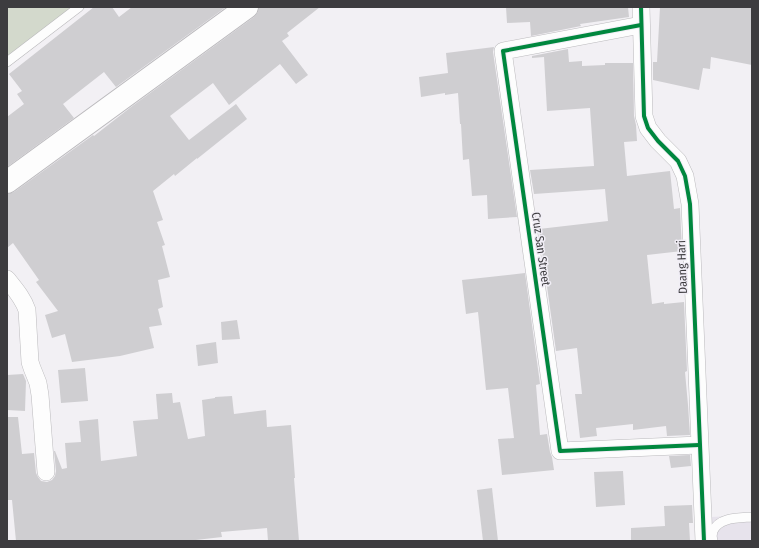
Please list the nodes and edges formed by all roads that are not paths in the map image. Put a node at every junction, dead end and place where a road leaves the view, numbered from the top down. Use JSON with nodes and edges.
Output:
{"nodes":[{"id":1,"x":79,"y":7,"type":"edge"},
{"id":2,"x":247,"y":7,"type":"edge"},
{"id":3,"x":641,"y":7,"type":"edge"},
{"id":4,"x":641,"y":25,"type":"junction"},
{"id":5,"x":7,"y":62,"type":"edge"},
{"id":6,"x":7,"y":182,"type":"edge"},
{"id":7,"x":7,"y":279,"type":"edge"},
{"id":8,"x":699,"y":445,"type":"junction"},
{"id":9,"x":46,"y":472,"type":"dead end"},
{"id":10,"x":752,"y":517,"type":"edge"},
{"id":11,"x":704,"y":541,"type":"edge"},
{"id":12,"x":713,"y":541,"type":"edge"}],
"edges":[{"from":1,"to":5,"type":"lane"},
{"from":2,"to":6,"type":"street"},
{"from":3,"to":4,"type":"street","name":"Daang Hari"},
{"from":4,"to":8,"type":"street","name":"Daang Hari"},
{"from":4,"to":8,"type":"street","name":"Cruz San Street"},
{"from":7,"to":9,"type":"street"},
{"from":8,"to":11,"type":"street","name":"Daang Hari"},
{"from":10,"to":12,"type":"lane"}]}
